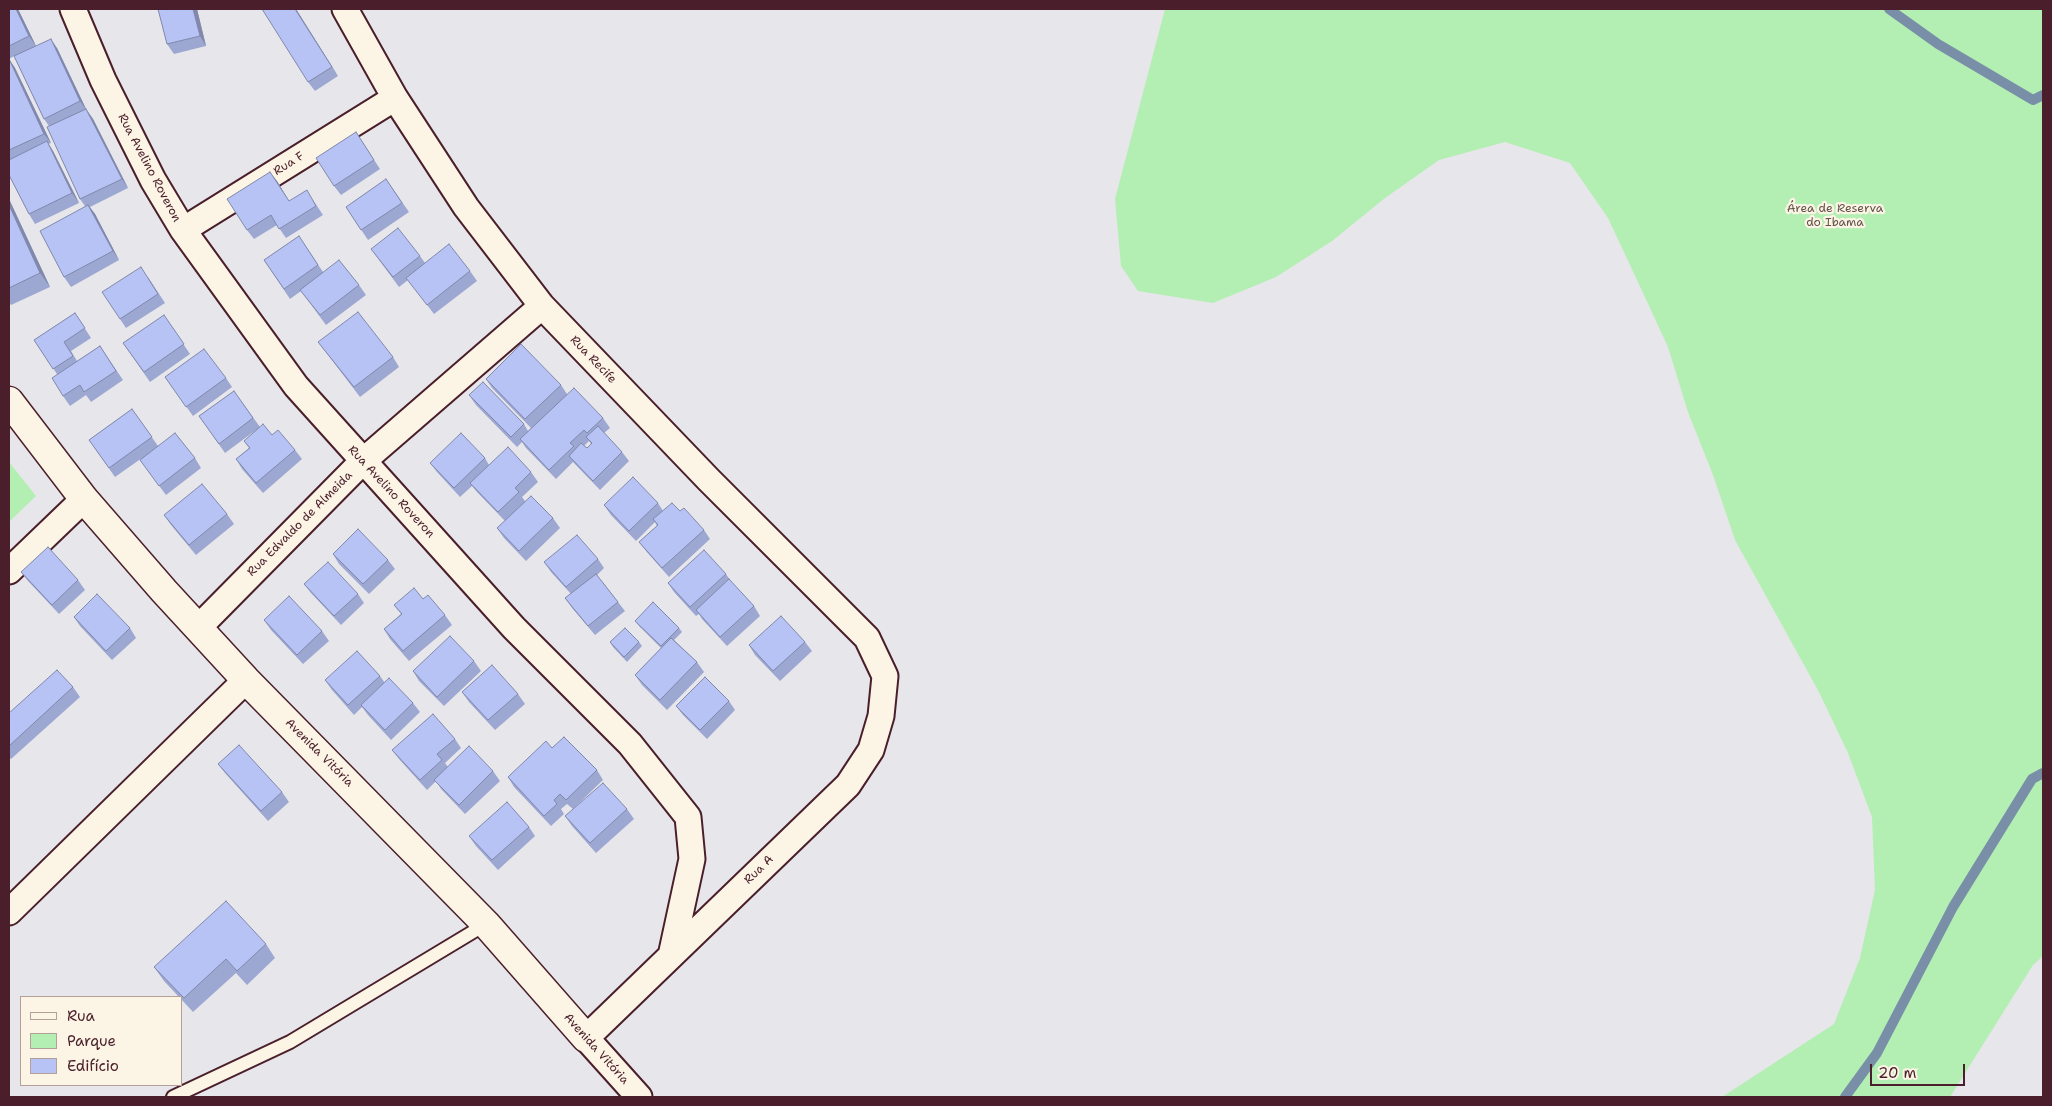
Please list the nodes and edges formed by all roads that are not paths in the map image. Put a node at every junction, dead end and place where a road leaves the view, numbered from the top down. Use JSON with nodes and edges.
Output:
{"nodes":[{"id":1,"x":74,"y":9,"type":"edge"},
{"id":2,"x":345,"y":9,"type":"edge"},
{"id":3,"x":395,"y":98,"type":"junction"},
{"id":4,"x":183,"y":230,"type":"junction"},
{"id":5,"x":542,"y":306,"type":"junction"},
{"id":6,"x":9,"y":401,"type":"edge"},
{"id":7,"x":362,"y":462,"type":"junction"},
{"id":8,"x":84,"y":498,"type":"junction"},
{"id":9,"x":9,"y":571,"type":"edge"},
{"id":10,"x":198,"y":628,"type":"junction"},
{"id":11,"x":884,"y":676,"type":"joint"},
{"id":12,"x":246,"y":680,"type":"junction"},
{"id":13,"x":9,"y":912,"type":"edge"},
{"id":14,"x":486,"y":924,"type":"junction"},
{"id":15,"x":671,"y":956,"type":"junction"},
{"id":16,"x":586,"y":1038,"type":"junction"},
{"id":17,"x":173,"y":1097,"type":"edge"},
{"id":18,"x":639,"y":1097,"type":"edge"}],
"edges":[{"from":1,"to":4,"type":"street","name":"Rua Avelino Roveron"},
{"from":2,"to":3,"type":"street","name":"Rua Recife"},
{"from":3,"to":4,"type":"street","name":"Rua F"},
{"from":3,"to":5,"type":"street","name":"Rua Recife"},
{"from":4,"to":7,"type":"street","name":"Rua Avelino Roveron"},
{"from":5,"to":7,"type":"street","name":"Rua Edvaldo de Almeida"},
{"from":5,"to":11,"type":"street","name":"Rua Recife"},
{"from":6,"to":8,"type":"street","name":"Avenida Vitória"},
{"from":7,"to":10,"type":"street","name":"Rua Edvaldo de Almeida"},
{"from":7,"to":15,"type":"street","name":"Rua Avelino Roveron"},
{"from":8,"to":9,"type":"street"},
{"from":8,"to":10,"type":"street","name":"Avenida Vitória"},
{"from":10,"to":12,"type":"street","name":"Avenida Vitória"},
{"from":11,"to":15,"type":"street","name":"Rua A"},
{"from":12,"to":13,"type":"street"},
{"from":12,"to":14,"type":"street","name":"Avenida Vitória"},
{"from":14,"to":16,"type":"street","name":"Avenida Vitória"},
{"from":14,"to":17,"type":"lane"},
{"from":15,"to":16,"type":"street","name":"Rua A"},
{"from":16,"to":18,"type":"street","name":"Avenida Vitória"}]}
